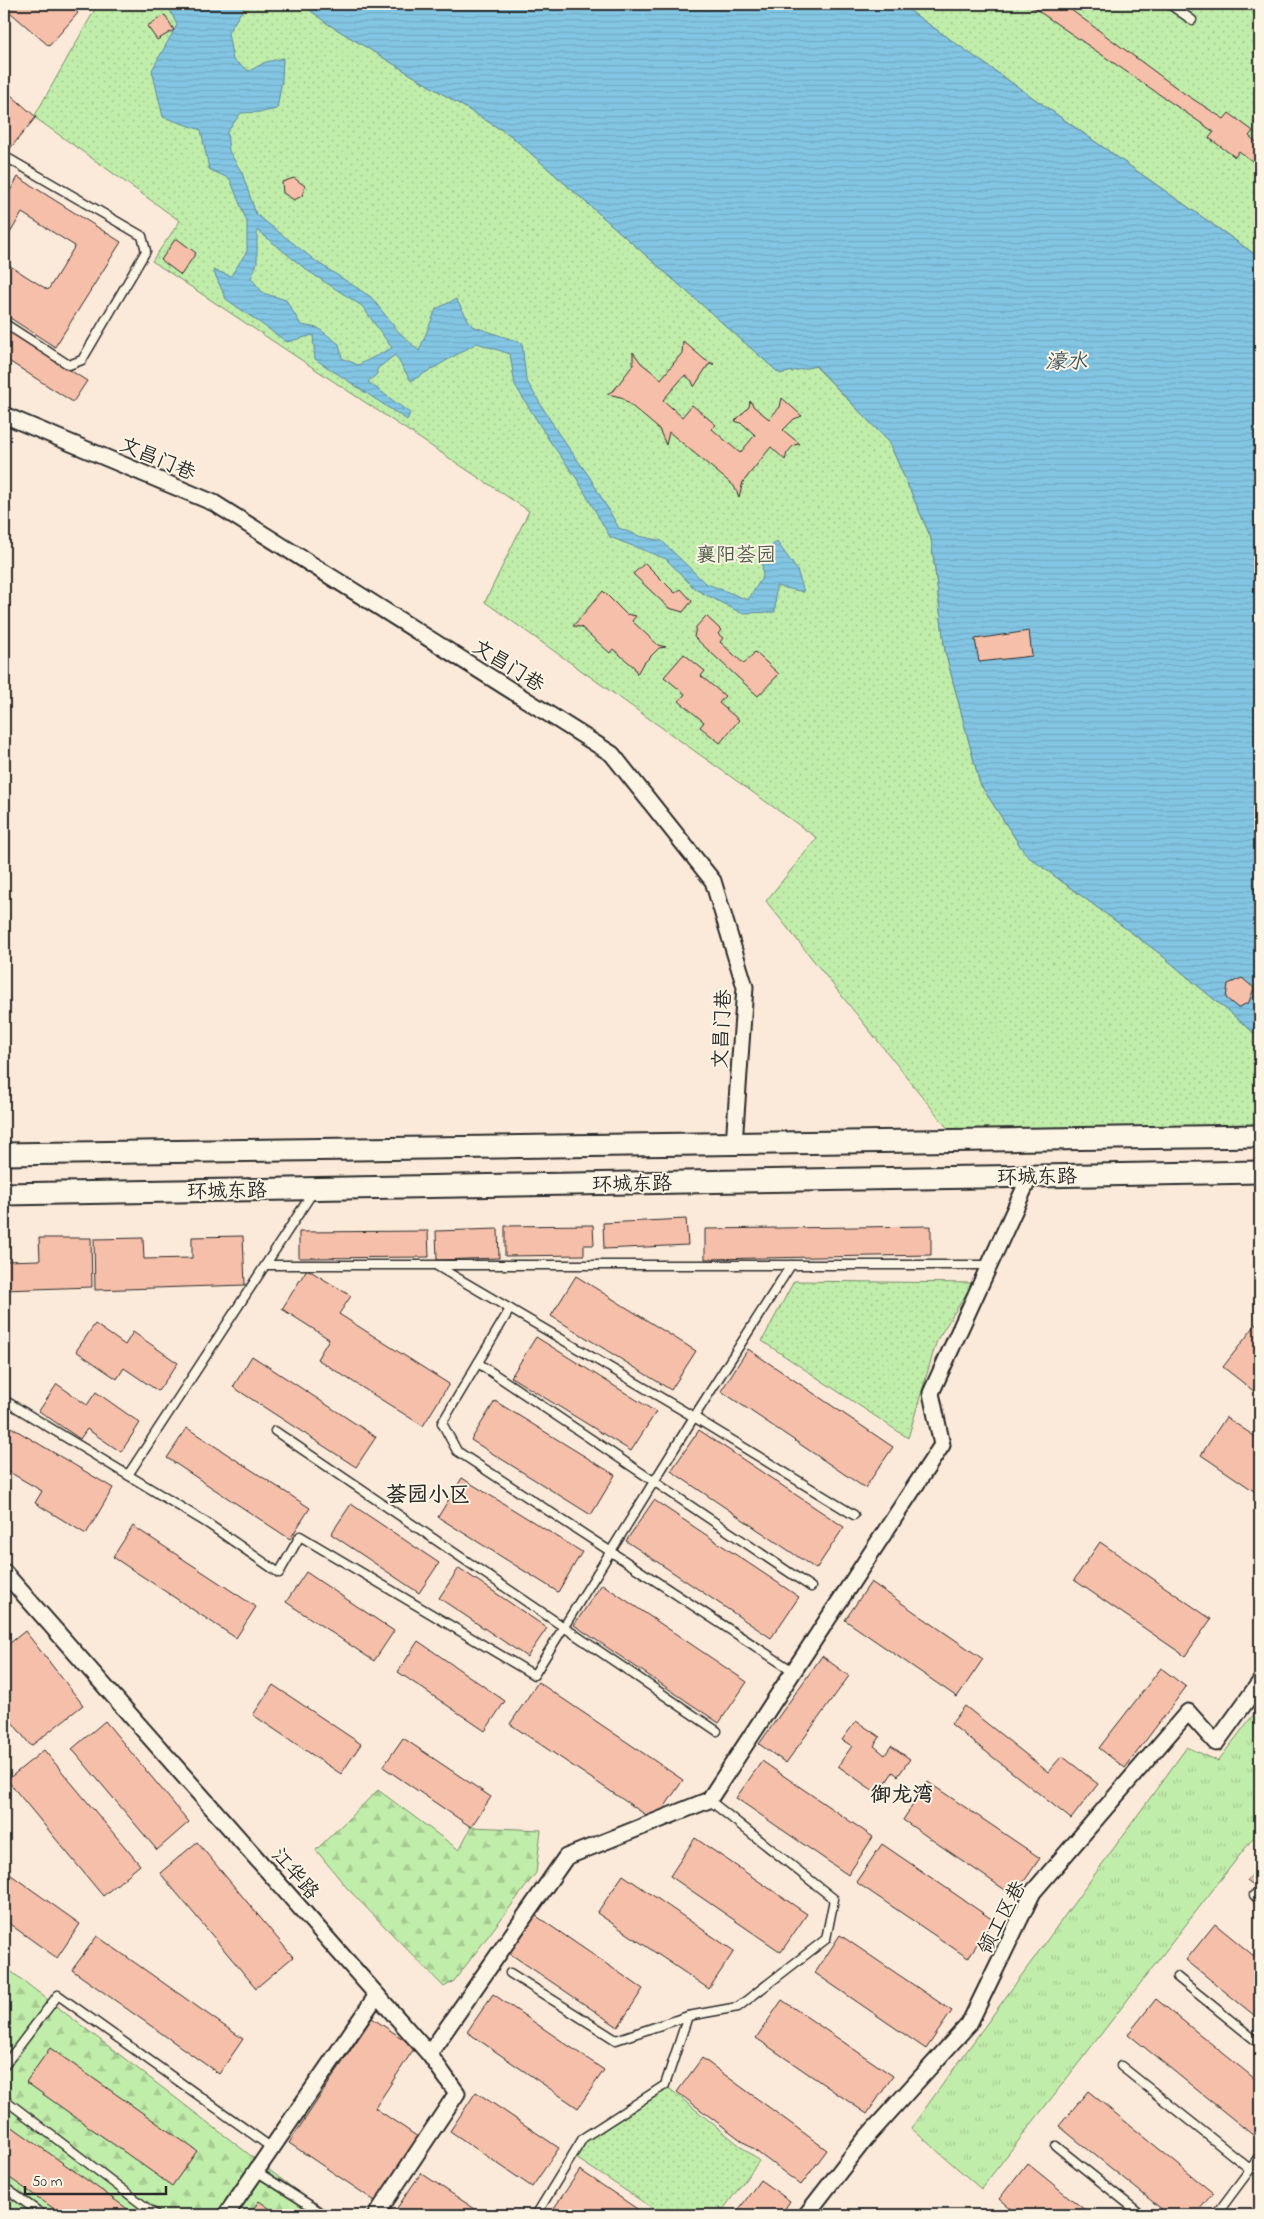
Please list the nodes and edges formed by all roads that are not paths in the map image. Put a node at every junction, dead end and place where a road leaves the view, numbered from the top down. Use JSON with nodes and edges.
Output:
{"nodes":[{"id":1,"x":1169,"y":4,"type":"edge"},
{"id":2,"x":1192,"y":20,"type":"dead end"},
{"id":3,"x":4,"y":156,"type":"edge"},
{"id":4,"x":4,"y":323,"type":"edge"},
{"id":5,"x":4,"y":415,"type":"edge"},
{"id":6,"x":1260,"y":1136,"type":"edge"},
{"id":7,"x":734,"y":1144,"type":"junction"},
{"id":8,"x":4,"y":1154,"type":"edge"},
{"id":9,"x":1260,"y":1172,"type":"edge"},
{"id":10,"x":1030,"y":1176,"type":"junction"},
{"id":11,"x":316,"y":1188,"type":"junction"},
{"id":12,"x":4,"y":1194,"type":"edge"},
{"id":13,"x":266,"y":1265,"type":"junction"},
{"id":14,"x":435,"y":1265,"type":"junction"},
{"id":15,"x":791,"y":1265,"type":"junction"},
{"id":16,"x":990,"y":1265,"type":"junction"},
{"id":17,"x":510,"y":1309,"type":"junction"},
{"id":18,"x":478,"y":1363,"type":"junction"},
{"id":19,"x":4,"y":1400,"type":"edge"},
{"id":20,"x":694,"y":1417,"type":"junction"},
{"id":21,"x":275,"y":1430,"type":"dead end"},
{"id":22,"x":128,"y":1475,"type":"junction"},
{"id":23,"x":654,"y":1481,"type":"junction"},
{"id":24,"x":854,"y":1515,"type":"dead end"},
{"id":25,"x":611,"y":1552,"type":"junction"},
{"id":26,"x":4,"y":1572,"type":"edge"},
{"id":27,"x":811,"y":1587,"type":"dead end"},
{"id":28,"x":564,"y":1627,"type":"junction"},
{"id":29,"x":793,"y":1671,"type":"junction"},
{"id":30,"x":1260,"y":1682,"type":"edge"},
{"id":31,"x":717,"y":1731,"type":"dead end"},
{"id":32,"x":709,"y":1800,"type":"junction"},
{"id":33,"x":1254,"y":1895,"type":"dead end"},
{"id":34,"x":1260,"y":1901,"type":"edge"},
{"id":35,"x":510,"y":1973,"type":"dead end"},
{"id":36,"x":1177,"y":1977,"type":"dead end"},
{"id":37,"x":377,"y":1996,"type":"junction"},
{"id":38,"x":688,"y":2016,"type":"junction"},
{"id":39,"x":1260,"y":2044,"type":"edge"},
{"id":40,"x":429,"y":2054,"type":"junction"},
{"id":41,"x":4,"y":2066,"type":"edge"},
{"id":42,"x":1122,"y":2066,"type":"dead end"},
{"id":43,"x":4,"y":2099,"type":"edge"},
{"id":44,"x":1056,"y":2146,"type":"dead end"},
{"id":45,"x":272,"y":2148,"type":"junction"},
{"id":46,"x":1260,"y":2156,"type":"edge"},
{"id":47,"x":1250,"y":2169,"type":"junction"},
{"id":48,"x":256,"y":2172,"type":"junction"},
{"id":49,"x":4,"y":2187,"type":"edge"},
{"id":50,"x":43,"y":2215,"type":"edge"},
{"id":51,"x":156,"y":2215,"type":"edge"},
{"id":52,"x":226,"y":2215,"type":"edge"},
{"id":53,"x":325,"y":2215,"type":"edge"},
{"id":54,"x":376,"y":2215,"type":"edge"},
{"id":55,"x":536,"y":2215,"type":"edge"},
{"id":56,"x":806,"y":2215,"type":"edge"},
{"id":57,"x":1142,"y":2215,"type":"edge"},
{"id":58,"x":1216,"y":2215,"type":"edge"}],
"edges":[{"from":1,"to":2,"type":"lane"},
{"from":3,"to":4,"type":"lane"},
{"from":5,"to":7,"type":"street","name":"文昌门巷"},
{"from":6,"to":7,"type":"main road","name":"环城东路"},
{"from":7,"to":8,"type":"main road","name":"环城东路"},
{"from":9,"to":10,"type":"main road","name":"环城东路"},
{"from":10,"to":11,"type":"main road","name":"环城东路"},
{"from":10,"to":16,"type":"street"},
{"from":11,"to":12,"type":"main road","name":"环城东路"},
{"from":11,"to":13,"type":"lane"},
{"from":13,"to":14,"type":"lane"},
{"from":13,"to":22,"type":"lane"},
{"from":14,"to":15,"type":"lane"},
{"from":14,"to":17,"type":"lane"},
{"from":15,"to":16,"type":"lane"},
{"from":15,"to":20,"type":"lane"},
{"from":16,"to":29,"type":"street"},
{"from":17,"to":18,"type":"lane"},
{"from":17,"to":20,"type":"lane"},
{"from":18,"to":23,"type":"lane"},
{"from":18,"to":25,"type":"lane"},
{"from":19,"to":22,"type":"lane"},
{"from":20,"to":23,"type":"lane"},
{"from":20,"to":24,"type":"lane"},
{"from":21,"to":28,"type":"lane"},
{"from":22,"to":28,"type":"lane"},
{"from":23,"to":25,"type":"lane"},
{"from":23,"to":27,"type":"lane"},
{"from":25,"to":28,"type":"lane"},
{"from":25,"to":29,"type":"lane"},
{"from":26,"to":37,"type":"street","name":"江华路"},
{"from":28,"to":31,"type":"lane"},
{"from":29,"to":32,"type":"street"},
{"from":30,"to":56,"type":"street","name":"领工区巷"},
{"from":32,"to":38,"type":"lane"},
{"from":32,"to":40,"type":"street"},
{"from":33,"to":34,"type":"lane"},
{"from":35,"to":38,"type":"lane"},
{"from":36,"to":39,"type":"lane"},
{"from":37,"to":40,"type":"street","name":"江华路"},
{"from":37,"to":45,"type":"street"},
{"from":38,"to":55,"type":"lane"},
{"from":40,"to":54,"type":"street","name":"江华路"},
{"from":41,"to":45,"type":"lane"},
{"from":42,"to":47,"type":"lane"},
{"from":43,"to":51,"type":"lane"},
{"from":44,"to":57,"type":"lane"},
{"from":45,"to":48,"type":"street"},
{"from":46,"to":47,"type":"lane"},
{"from":47,"to":58,"type":"lane"},
{"from":48,"to":52,"type":"street"},
{"from":48,"to":53,"type":"lane"},
{"from":49,"to":50,"type":"lane"}]}
